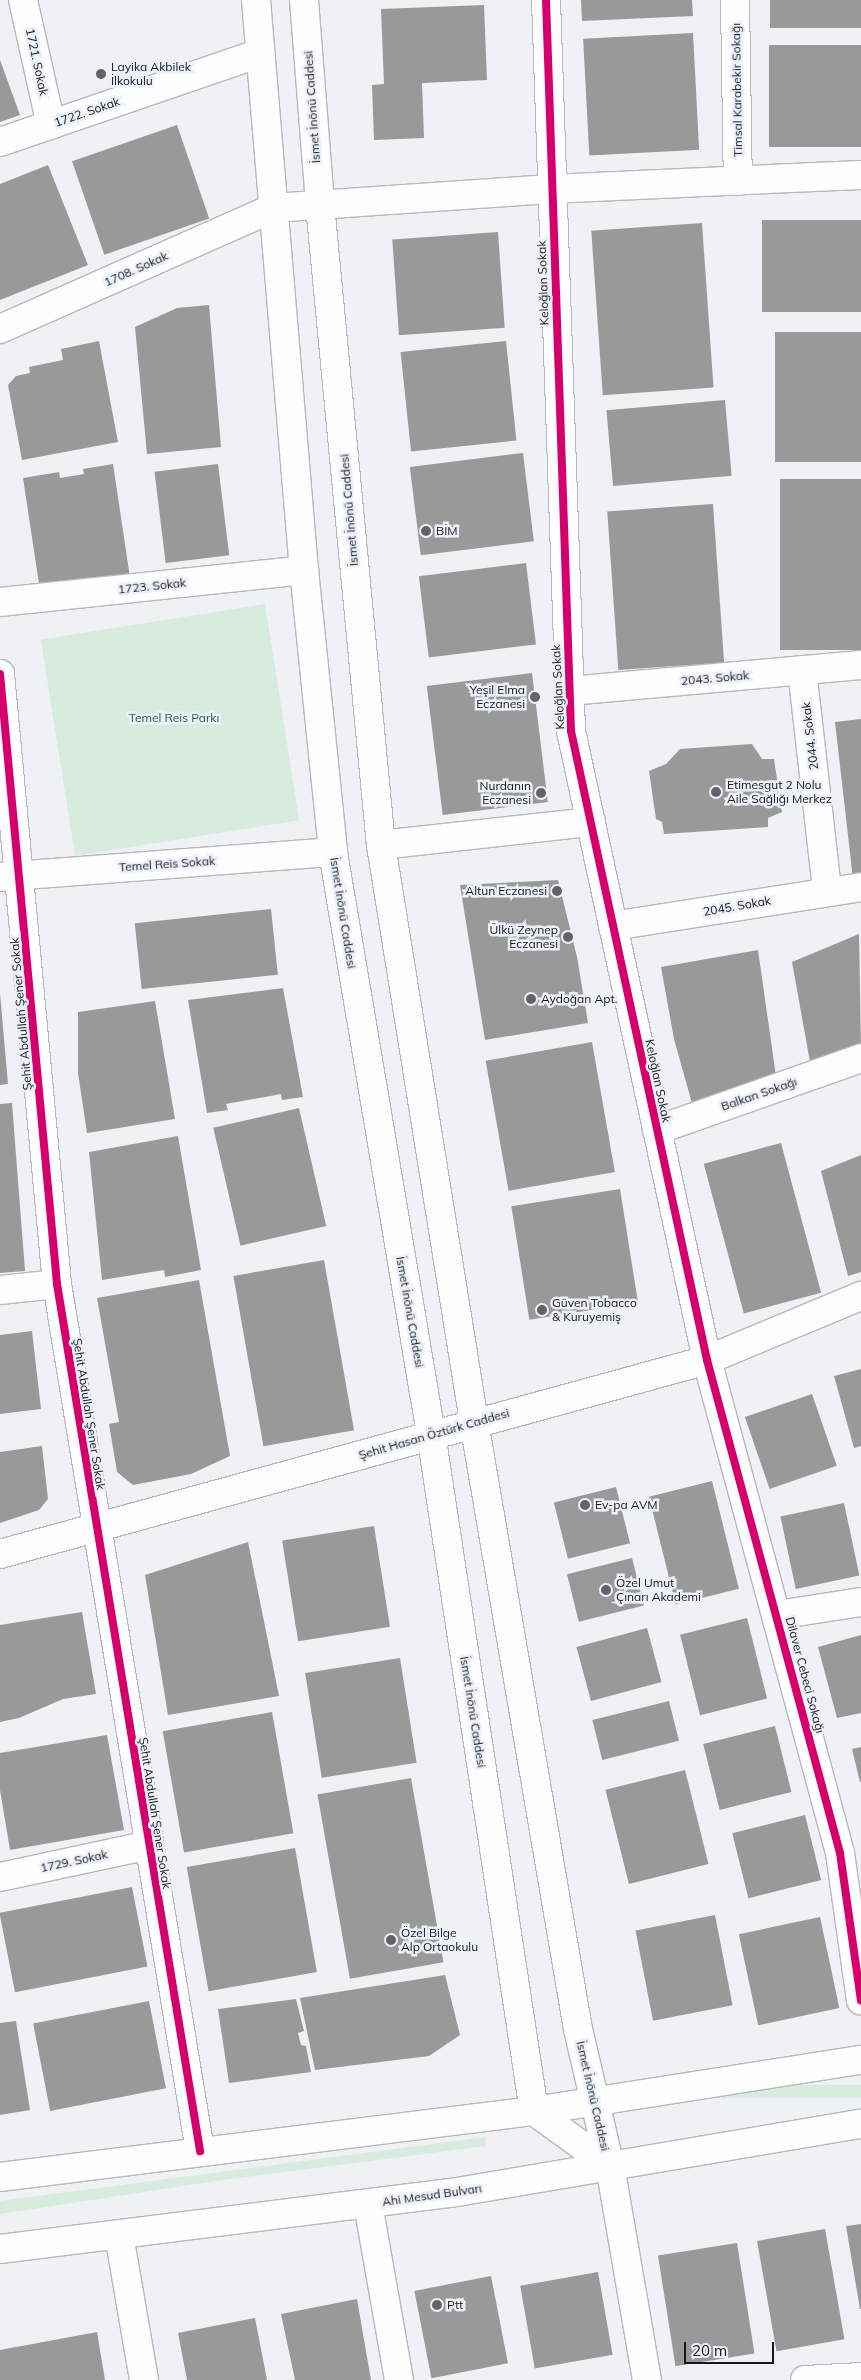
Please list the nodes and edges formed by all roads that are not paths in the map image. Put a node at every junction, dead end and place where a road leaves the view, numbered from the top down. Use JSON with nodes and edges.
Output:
{"nodes":[{"id":1,"x":23,"y":0,"type":"edge"},
{"id":2,"x":256,"y":0,"type":"edge"},
{"id":3,"x":304,"y":0,"type":"edge"},
{"id":4,"x":546,"y":0,"type":"edge"},
{"id":5,"x":736,"y":0,"type":"edge"},
{"id":6,"x":260,"y":53,"type":"junction"},
{"id":7,"x":50,"y":125,"type":"junction"},
{"id":8,"x":0,"y":142,"type":"edge"},
{"id":9,"x":861,"y":175,"type":"edge"},
{"id":10,"x":738,"y":181,"type":"junction"},
{"id":11,"x":550,"y":190,"type":"junction"},
{"id":12,"x":320,"y":205,"type":"junction"},
{"id":13,"x":273,"y":208,"type":"junction"},
{"id":14,"x":0,"y":329,"type":"edge"},
{"id":15,"x":304,"y":570,"type":"junction"},
{"id":16,"x":0,"y":602,"type":"edge"},
{"id":17,"x":861,"y":665,"type":"edge"},
{"id":18,"x":802,"y":670,"type":"junction"},
{"id":19,"x":0,"y":674,"type":"edge"},
{"id":20,"x":569,"y":691,"type":"junction"},
{"id":21,"x":591,"y":822,"type":"junction"},
{"id":22,"x":381,"y":845,"type":"junction"},
{"id":23,"x":333,"y":852,"type":"junction"},
{"id":24,"x":10,"y":876,"type":"edge"},
{"id":25,"x":861,"y":887,"type":"edge"},
{"id":26,"x":827,"y":890,"type":"junction"},
{"id":27,"x":613,"y":926,"type":"junction"},
{"id":28,"x":861,"y":1058,"type":"edge"},
{"id":29,"x":657,"y":1130,"type":"junction"},
{"id":30,"x":56,"y":1284,"type":"junction"},
{"id":31,"x":0,"y":1290,"type":"edge"},
{"id":32,"x":861,"y":1296,"type":"edge"},
{"id":33,"x":707,"y":1360,"type":"junction"},
{"id":34,"x":474,"y":1422,"type":"junction"},
{"id":35,"x":431,"y":1434,"type":"junction"},
{"id":36,"x":96,"y":1528,"type":"junction"},
{"id":37,"x":0,"y":1554,"type":"edge"},
{"id":38,"x":861,"y":1602,"type":"edge"},
{"id":39,"x":777,"y":1615,"type":"junction"},
{"id":40,"x":149,"y":1845,"type":"junction"},
{"id":41,"x":0,"y":1877,"type":"edge"},
{"id":42,"x":861,"y":2001,"type":"edge"},
{"id":43,"x":861,"y":2060,"type":"edge"},
{"id":44,"x":594,"y":2101,"type":"junction"},
{"id":45,"x":534,"y":2110,"type":"junction"},
{"id":46,"x":861,"y":2124,"type":"edge"},
{"id":47,"x":200,"y":2151,"type":"junction"},
{"id":48,"x":610,"y":2166,"type":"junction"},
{"id":49,"x":0,"y":2177,"type":"edge"},
{"id":50,"x":368,"y":2204,"type":"junction"},
{"id":51,"x":120,"y":2235,"type":"junction"},
{"id":52,"x":0,"y":2249,"type":"edge"},
{"id":53,"x":861,"y":2377,"type":"edge"},
{"id":54,"x":144,"y":2380,"type":"edge"},
{"id":55,"x":398,"y":2380,"type":"edge"},
{"id":56,"x":647,"y":2380,"type":"edge"},
{"id":57,"x":805,"y":2380,"type":"edge"}],
"edges":[{"from":1,"to":7,"type":"street","name":"1721. Sokak"},
{"from":2,"to":6,"type":"street","name":"İsmet İnönü Caddesi"},
{"from":3,"to":12,"type":"street","name":"İsmet İnönü Caddesi"},
{"from":4,"to":11,"type":"street","name":"Keloğlan Sokak"},
{"from":5,"to":10,"type":"street","name":"Timsal Karabekir Sokağı"},
{"from":6,"to":7,"type":"street","name":"1722. Sokak"},
{"from":6,"to":13,"type":"street","name":"İsmet İnönü Caddesi"},
{"from":7,"to":8,"type":"street","name":"1722. Sokak"},
{"from":9,"to":10,"type":"street"},
{"from":10,"to":11,"type":"street"},
{"from":11,"to":12,"type":"street"},
{"from":11,"to":20,"type":"street","name":"Keloğlan Sokak"},
{"from":12,"to":13,"type":"street"},
{"from":12,"to":22,"type":"street","name":"İsmet İnönü Caddesi"},
{"from":13,"to":14,"type":"street","name":"1708. Sokak"},
{"from":13,"to":15,"type":"street","name":"İsmet İnönü Caddesi"},
{"from":15,"to":16,"type":"street","name":"1723. Sokak"},
{"from":15,"to":23,"type":"street","name":"İsmet İnönü Caddesi"},
{"from":17,"to":18,"type":"street","name":"2043. Sokak"},
{"from":18,"to":20,"type":"street","name":"2043. Sokak"},
{"from":18,"to":26,"type":"street","name":"2044. Sokak"},
{"from":19,"to":24,"type":"street","name":"Şehit Abdullah Şener Sokak"},
{"from":20,"to":21,"type":"street","name":"Keloğlan Sokak"},
{"from":21,"to":22,"type":"street"},
{"from":21,"to":27,"type":"street","name":"Keloğlan Sokak"},
{"from":22,"to":34,"type":"street","name":"İsmet İnönü Caddesi"},
{"from":23,"to":24,"type":"street","name":"Temel Reis Sokak"},
{"from":23,"to":35,"type":"street","name":"İsmet İnönü Caddesi"},
{"from":24,"to":30,"type":"street","name":"Şehit Abdullah Şener Sokak"},
{"from":25,"to":26,"type":"street","name":"2045. Sokak"},
{"from":26,"to":27,"type":"street","name":"2045. Sokak"},
{"from":27,"to":29,"type":"street","name":"Keloğlan Sokak"},
{"from":28,"to":29,"type":"street","name":"Balkan Sokağı"},
{"from":29,"to":33,"type":"street","name":"Keloğlan Sokak"},
{"from":30,"to":31,"type":"street"},
{"from":30,"to":36,"type":"street","name":"Şehit Abdullah Şener Sokak"},
{"from":32,"to":33,"type":"street","name":"Şehit Hasan Öztürk Caddesi"},
{"from":33,"to":34,"type":"street","name":"Şehit Hasan Öztürk Caddesi"},
{"from":33,"to":39,"type":"street","name":"Dilaver Cebeci Sokağı"},
{"from":34,"to":35,"type":"street","name":"Şehit Hasan Öztürk Caddesi"},
{"from":34,"to":44,"type":"street","name":"İsmet İnönü Caddesi"},
{"from":35,"to":36,"type":"street","name":"Şehit Hasan Öztürk Caddesi"},
{"from":35,"to":45,"type":"street","name":"İsmet İnönü Caddesi"},
{"from":36,"to":37,"type":"street","name":"Şehit Hasan Öztürk Caddesi"},
{"from":36,"to":40,"type":"street","name":"Şehit Abdullah Şener Sokak"},
{"from":38,"to":39,"type":"street"},
{"from":39,"to":42,"type":"street","name":"Dilaver Cebeci Sokağı"},
{"from":40,"to":41,"type":"street","name":"1729. Sokak"},
{"from":40,"to":47,"type":"street","name":"Şehit Abdullah Şener Sokak"},
{"from":43,"to":44,"type":"street"},
{"from":44,"to":45,"type":"street"},
{"from":44,"to":48,"type":"street","name":"İsmet İnönü Caddesi"},
{"from":45,"to":47,"type":"street"},
{"from":45,"to":48,"type":"street","name":"İsmet İnönü Caddesi"},
{"from":46,"to":48,"type":"street","name":"Ahi Mesud Bulvarı"},
{"from":47,"to":49,"type":"street"},
{"from":48,"to":50,"type":"street","name":"Ahi Mesud Bulvarı"},
{"from":48,"to":56,"type":"street"},
{"from":50,"to":51,"type":"street","name":"Ahi Mesud Bulvarı"},
{"from":50,"to":55,"type":"street"},
{"from":51,"to":52,"type":"street","name":"Ahi Mesud Bulvarı"},
{"from":51,"to":54,"type":"street"},
{"from":53,"to":57,"type":"street"}]}
